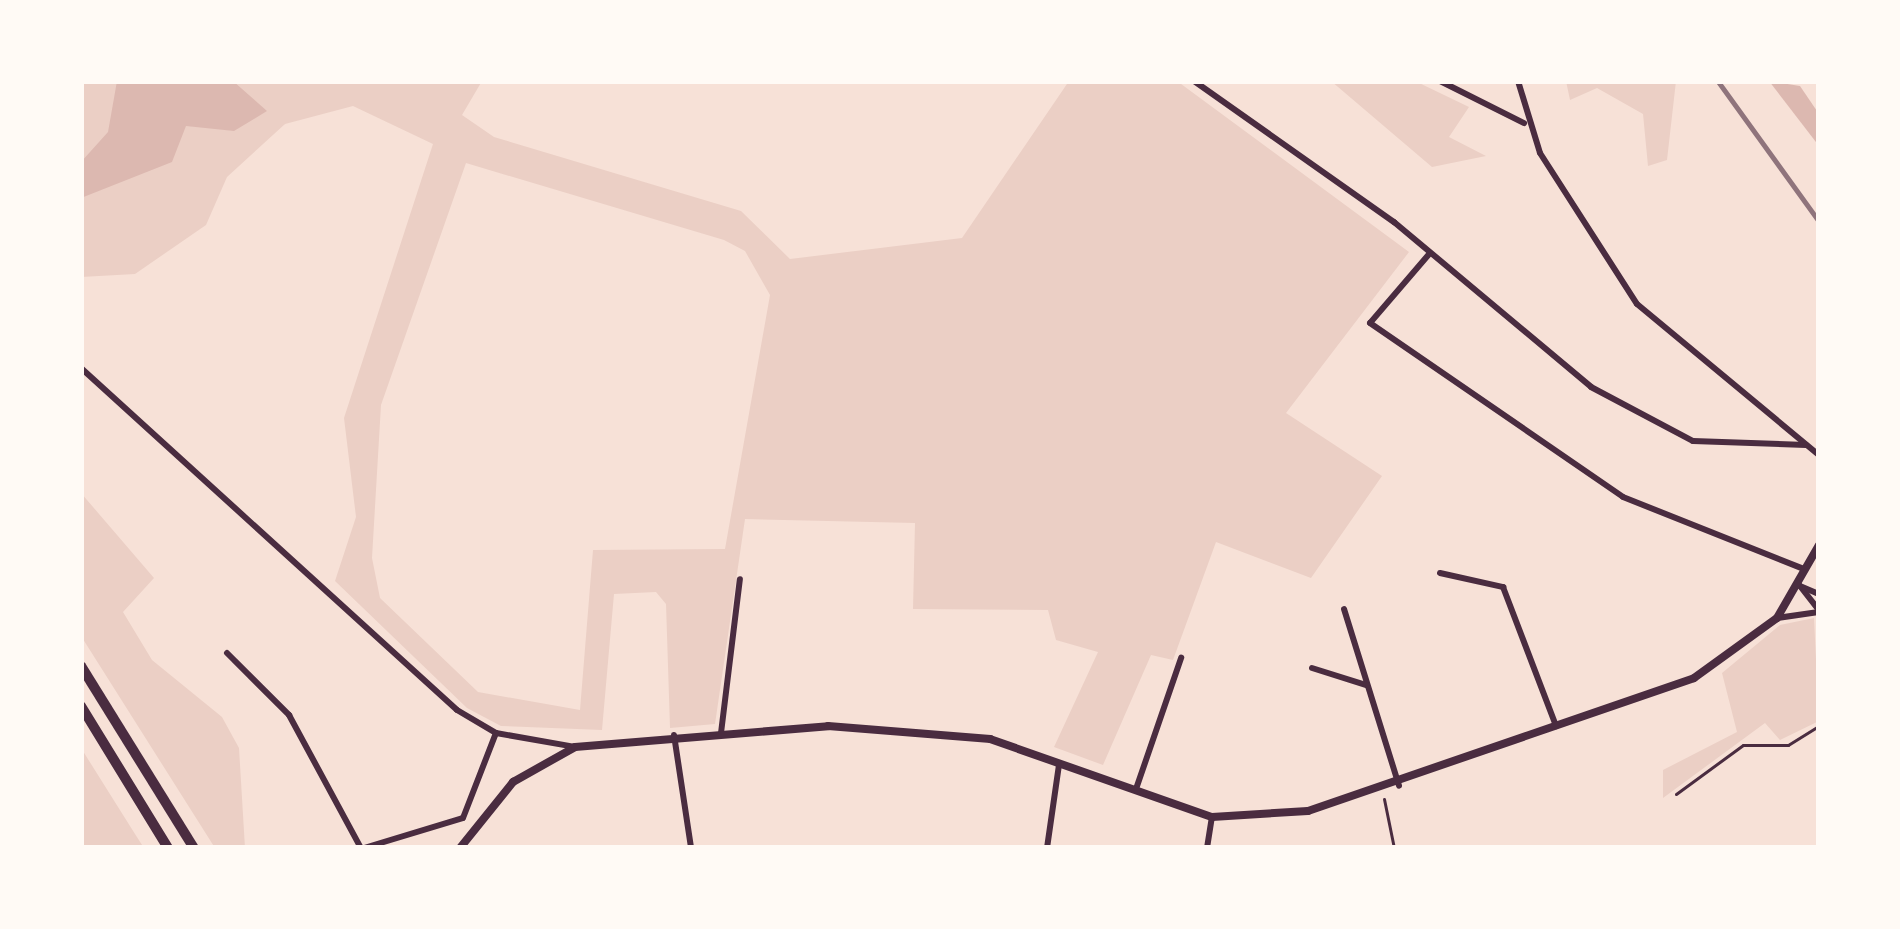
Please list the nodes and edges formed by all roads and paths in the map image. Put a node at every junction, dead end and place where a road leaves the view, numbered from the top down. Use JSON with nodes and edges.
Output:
{"nodes":[{"id":1,"x":1194,"y":81,"type":"edge"},
{"id":2,"x":1441,"y":81,"type":"edge"},
{"id":3,"x":1518,"y":81,"type":"edge"},
{"id":4,"x":1527,"y":126,"type":"junction"},
{"id":5,"x":1430,"y":253,"type":"junction"},
{"id":6,"x":81,"y":368,"type":"edge"},
{"id":7,"x":1806,"y":445,"type":"junction"},
{"id":8,"x":1819,"y":455,"type":"edge"},
{"id":9,"x":1819,"y":545,"type":"edge"},
{"id":10,"x":1808,"y":571,"type":"junction"},
{"id":11,"x":1441,"y":573,"type":"dead end"},
{"id":12,"x":740,"y":579,"type":"dead end"},
{"id":13,"x":1800,"y":586,"type":"junction"},
{"id":14,"x":1819,"y":594,"type":"edge"},
{"id":15,"x":1344,"y":609,"type":"dead end"},
{"id":16,"x":1819,"y":611,"type":"edge"},
{"id":17,"x":1777,"y":618,"type":"junction"},
{"id":18,"x":227,"y":653,"type":"dead end"},
{"id":19,"x":1181,"y":658,"type":"dead end"},
{"id":20,"x":81,"y":666,"type":"edge"},
{"id":21,"x":1312,"y":668,"type":"dead end"},
{"id":22,"x":1366,"y":685,"type":"junction"},
{"id":23,"x":81,"y":706,"type":"edge"},
{"id":24,"x":1819,"y":726,"type":"edge"},
{"id":25,"x":1557,"y":729,"type":"junction"},
{"id":26,"x":496,"y":733,"type":"junction"},
{"id":27,"x":721,"y":733,"type":"junction"},
{"id":28,"x":674,"y":735,"type":"junction"},
{"id":29,"x":574,"y":748,"type":"junction"},
{"id":30,"x":1060,"y":761,"type":"junction"},
{"id":31,"x":1399,"y":787,"type":"junction"},
{"id":32,"x":1382,"y":791,"type":"junction"},
{"id":33,"x":1135,"y":793,"type":"junction"},
{"id":34,"x":1676,"y":794,"type":"dead end"},
{"id":35,"x":1212,"y":817,"type":"junction"},
{"id":36,"x":377,"y":845,"type":"edge"},
{"id":37,"x":168,"y":848,"type":"edge"},
{"id":38,"x":194,"y":848,"type":"edge"},
{"id":39,"x":363,"y":848,"type":"edge"},
{"id":40,"x":460,"y":848,"type":"edge"},
{"id":41,"x":691,"y":848,"type":"edge"},
{"id":42,"x":1047,"y":848,"type":"edge"},
{"id":43,"x":1207,"y":848,"type":"edge"},
{"id":44,"x":1394,"y":848,"type":"edge"}],
"edges":[{"from":1,"to":5,"type":"street"},
{"from":2,"to":4,"type":"street"},
{"from":3,"to":4,"type":"street"},
{"from":4,"to":7,"type":"street"},
{"from":5,"to":7,"type":"street"},
{"from":5,"to":10,"type":"street"},
{"from":6,"to":26,"type":"street"},
{"from":7,"to":8,"type":"street"},
{"from":9,"to":10,"type":"street"},
{"from":10,"to":13,"type":"street"},
{"from":11,"to":25,"type":"street"},
{"from":12,"to":27,"type":"street"},
{"from":13,"to":14,"type":"street"},
{"from":13,"to":16,"type":"street"},
{"from":13,"to":17,"type":"street"},
{"from":15,"to":22,"type":"street"},
{"from":16,"to":17,"type":"street"},
{"from":17,"to":25,"type":"street"},
{"from":18,"to":39,"type":"street"},
{"from":19,"to":33,"type":"street"},
{"from":20,"to":38,"type":"highway"},
{"from":21,"to":22,"type":"street"},
{"from":22,"to":31,"type":"street"},
{"from":23,"to":37,"type":"highway"},
{"from":24,"to":34,"type":"lane"},
{"from":25,"to":31,"type":"street"},
{"from":26,"to":29,"type":"street"},
{"from":26,"to":36,"type":"street"},
{"from":27,"to":28,"type":"street"},
{"from":27,"to":30,"type":"street"},
{"from":28,"to":29,"type":"street"},
{"from":28,"to":41,"type":"street"},
{"from":29,"to":40,"type":"street"},
{"from":30,"to":33,"type":"street"},
{"from":30,"to":42,"type":"street"},
{"from":31,"to":32,"type":"street"},
{"from":32,"to":35,"type":"street"},
{"from":32,"to":44,"type":"path"},
{"from":33,"to":35,"type":"street"},
{"from":35,"to":43,"type":"street"},
{"from":36,"to":39,"type":"street"}]}
